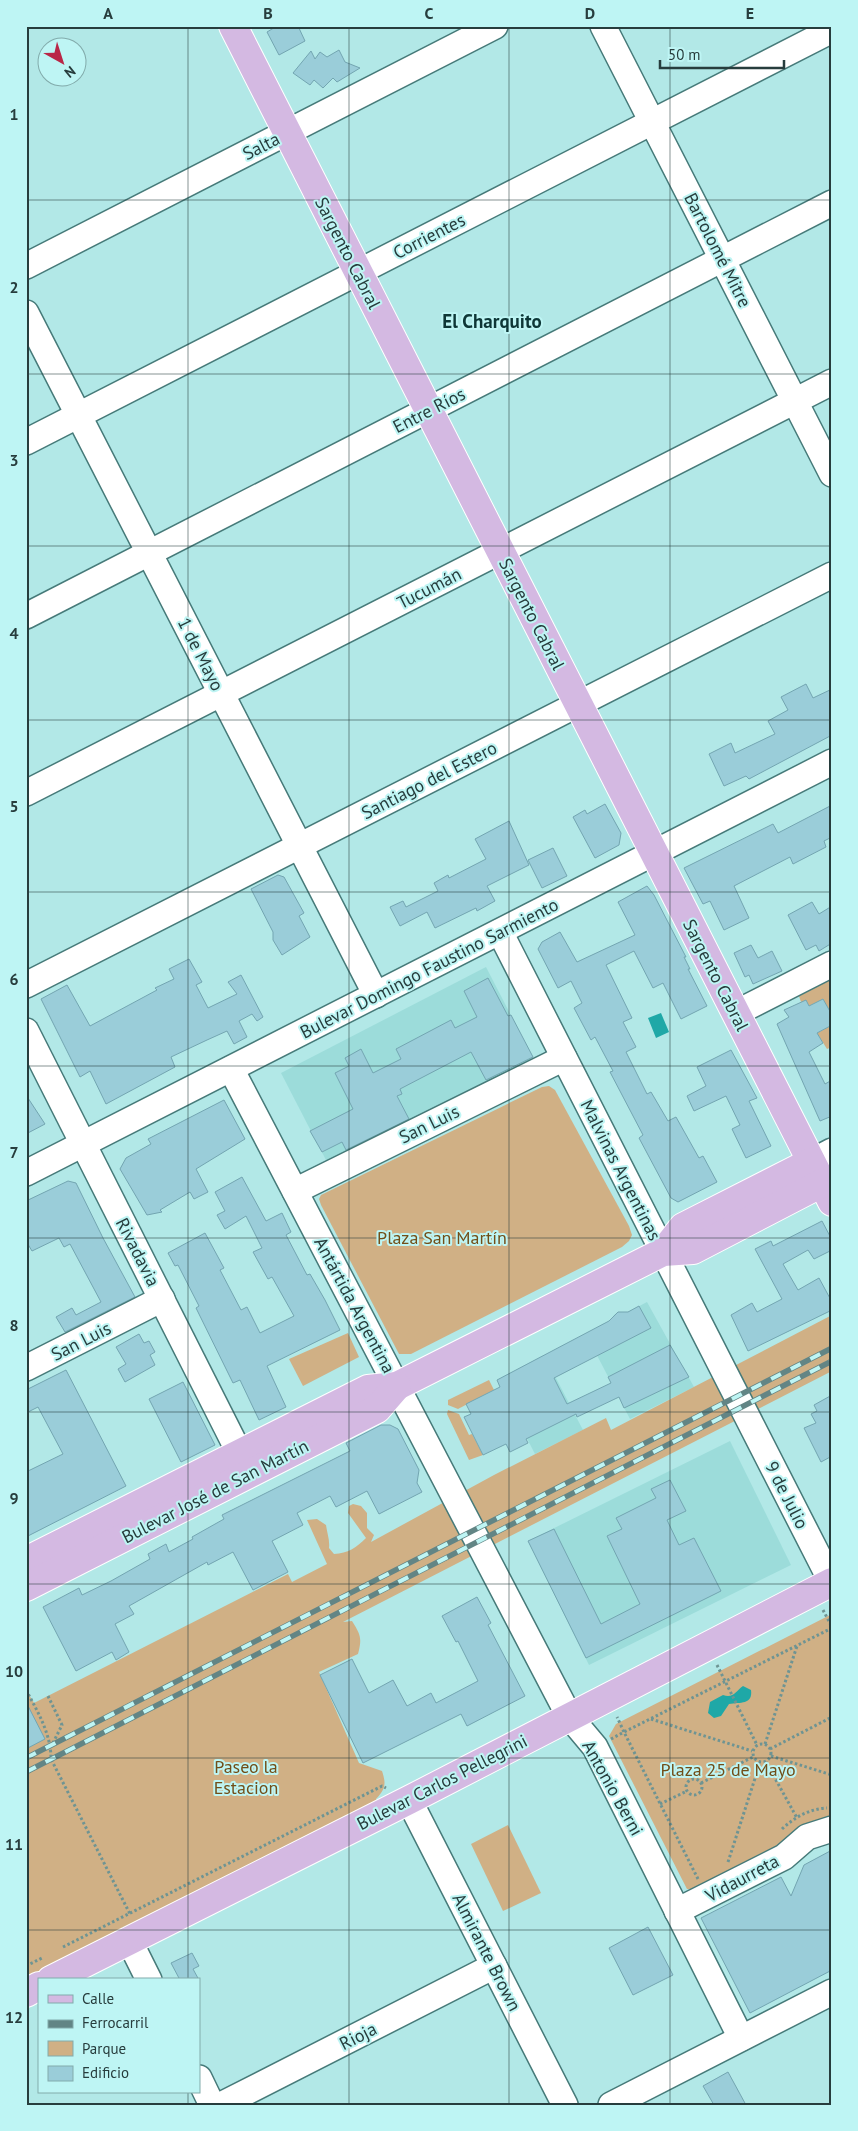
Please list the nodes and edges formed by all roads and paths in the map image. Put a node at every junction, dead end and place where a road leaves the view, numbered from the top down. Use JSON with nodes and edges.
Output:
{"nodes":[{"id":1,"x":232,"y":26,"type":"edge"},
{"id":2,"x":496,"y":26,"type":"edge"},
{"id":3,"x":603,"y":26,"type":"edge"},
{"id":4,"x":832,"y":30,"type":"edge"},
{"id":5,"x":652,"y":122,"type":"junction"},
{"id":6,"x":287,"y":133,"type":"junction"},
{"id":7,"x":832,"y":204,"type":"edge"},
{"id":8,"x":723,"y":260,"type":"junction"},
{"id":9,"x":26,"y":266,"type":"edge"},
{"id":10,"x":358,"y":272,"type":"junction"},
{"id":11,"x":26,"y":314,"type":"edge"},
{"id":12,"x":832,"y":382,"type":"edge"},
{"id":13,"x":795,"y":401,"type":"junction"},
{"id":14,"x":428,"y":410,"type":"junction"},
{"id":15,"x":78,"y":415,"type":"junction"},
{"id":16,"x":26,"y":442,"type":"edge"},
{"id":17,"x":832,"y":474,"type":"edge"},
{"id":18,"x":500,"y":551,"type":"junction"},
{"id":19,"x":149,"y":553,"type":"junction"},
{"id":20,"x":832,"y":575,"type":"edge"},
{"id":21,"x":26,"y":616,"type":"edge"},
{"id":22,"x":221,"y":694,"type":"junction"},
{"id":23,"x":578,"y":704,"type":"junction"},
{"id":24,"x":832,"y":762,"type":"edge"},
{"id":25,"x":26,"y":793,"type":"edge"},
{"id":26,"x":299,"y":846,"type":"junction"},
{"id":27,"x":654,"y":853,"type":"junction"},
{"id":28,"x":500,"y":932,"type":"junction"},
{"id":29,"x":832,"y":964,"type":"edge"},
{"id":30,"x":26,"y":985,"type":"edge"},
{"id":31,"x":376,"y":995,"type":"junction"},
{"id":32,"x":736,"y":1013,"type":"junction"},
{"id":33,"x":26,"y":1030,"type":"edge"},
{"id":34,"x":564,"y":1058,"type":"junction"},
{"id":35,"x":231,"y":1068,"type":"junction"},
{"id":36,"x":84,"y":1144,"type":"junction"},
{"id":37,"x":26,"y":1173,"type":"edge"},
{"id":38,"x":826,"y":1175,"type":"edge"},
{"id":39,"x":295,"y":1191,"type":"junction"},
{"id":40,"x":663,"y":1252,"type":"junction"},
{"id":41,"x":162,"y":1299,"type":"junction"},
{"id":42,"x":26,"y":1368,"type":"edge"},
{"id":43,"x":397,"y":1386,"type":"junction"},
{"id":44,"x":742,"y":1408,"type":"joint"},
{"id":45,"x":245,"y":1464,"type":"junction"},
{"id":46,"x":478,"y":1542,"type":"joint"},
{"id":47,"x":26,"y":1561,"type":"edge"},
{"id":48,"x":832,"y":1582,"type":"edge"},
{"id":49,"x":26,"y":1587,"type":"edge"},
{"id":50,"x":832,"y":1628,"type":"edge"},
{"id":51,"x":707,"y":1645,"type":"junction"},
{"id":52,"x":798,"y":1646,"type":"junction"},
{"id":53,"x":725,"y":1682,"type":"junction"},
{"id":54,"x":26,"y":1690,"type":"edge"},
{"id":55,"x":48,"y":1696,"type":"dead end"},
{"id":56,"x":606,"y":1697,"type":"junction"},
{"id":57,"x":569,"y":1716,"type":"junction"},
{"id":58,"x":832,"y":1718,"type":"edge"},
{"id":59,"x":651,"y":1719,"type":"junction"},
{"id":60,"x":624,"y":1732,"type":"junction"},
{"id":61,"x":765,"y":1744,"type":"junction"},
{"id":62,"x":51,"y":1745,"type":"junction"},
{"id":63,"x":757,"y":1745,"type":"junction"},
{"id":64,"x":595,"y":1747,"type":"junction"},
{"id":65,"x":770,"y":1749,"type":"junction"},
{"id":66,"x":752,"y":1751,"type":"junction"},
{"id":67,"x":771,"y":1756,"type":"junction"},
{"id":68,"x":753,"y":1757,"type":"junction"},
{"id":69,"x":760,"y":1762,"type":"junction"},
{"id":70,"x":766,"y":1762,"type":"junction"},
{"id":71,"x":832,"y":1775,"type":"edge"},
{"id":72,"x":701,"y":1783,"type":"junction"},
{"id":73,"x":687,"y":1792,"type":"junction"},
{"id":74,"x":409,"y":1800,"type":"junction"},
{"id":75,"x":660,"y":1804,"type":"junction"},
{"id":76,"x":832,"y":1829,"type":"edge"},
{"id":77,"x":807,"y":1837,"type":"junction"},
{"id":78,"x":728,"y":1863,"type":"dead end"},
{"id":79,"x":697,"y":1879,"type":"dead end"},
{"id":80,"x":677,"y":1911,"type":"junction"},
{"id":81,"x":130,"y":1914,"type":"dead end"},
{"id":82,"x":129,"y":1940,"type":"junction"},
{"id":83,"x":494,"y":1966,"type":"junction"},
{"id":84,"x":55,"y":1978,"type":"edge"},
{"id":85,"x":148,"y":1978,"type":"edge"},
{"id":86,"x":38,"y":1986,"type":"edge"},
{"id":87,"x":26,"y":1992,"type":"edge"},
{"id":88,"x":832,"y":1992,"type":"edge"},
{"id":89,"x":741,"y":2038,"type":"junction"},
{"id":90,"x":200,"y":2080,"type":"edge"},
{"id":91,"x":212,"y":2105,"type":"edge"},
{"id":92,"x":221,"y":2105,"type":"edge"},
{"id":93,"x":565,"y":2105,"type":"edge"},
{"id":94,"x":611,"y":2105,"type":"edge"}],
"edges":[{"from":1,"to":6,"type":"main road","name":"Sargento Cabral"},
{"from":2,"to":6,"type":"street","name":"Salta"},
{"from":3,"to":5,"type":"street","name":"Bartolomé Mitre"},
{"from":4,"to":5,"type":"street","name":"Corrientes"},
{"from":5,"to":8,"type":"street","name":"Bartolomé Mitre"},
{"from":5,"to":10,"type":"street","name":"Corrientes"},
{"from":6,"to":9,"type":"street","name":"Salta"},
{"from":6,"to":10,"type":"main road","name":"Sargento Cabral"},
{"from":7,"to":8,"type":"street","name":"Entre Ríos"},
{"from":8,"to":13,"type":"street","name":"Bartolomé Mitre"},
{"from":8,"to":14,"type":"street","name":"Entre Ríos"},
{"from":10,"to":14,"type":"main road","name":"Sargento Cabral"},
{"from":10,"to":15,"type":"street","name":"Corrientes"},
{"from":11,"to":15,"type":"street","name":"1 de Mayo"},
{"from":12,"to":13,"type":"street","name":"Tucumán"},
{"from":13,"to":17,"type":"street","name":"Bartolomé Mitre"},
{"from":13,"to":18,"type":"street","name":"Tucumán"},
{"from":14,"to":18,"type":"main road","name":"Sargento Cabral"},
{"from":14,"to":19,"type":"street","name":"Entre Ríos"},
{"from":15,"to":16,"type":"street","name":"Corrientes"},
{"from":15,"to":19,"type":"street","name":"1 de Mayo"},
{"from":18,"to":22,"type":"street","name":"Tucumán"},
{"from":18,"to":23,"type":"main road","name":"Sargento Cabral"},
{"from":19,"to":21,"type":"street","name":"Entre Ríos"},
{"from":19,"to":22,"type":"street","name":"1 de Mayo"},
{"from":20,"to":23,"type":"street","name":"Santiago del Estero"},
{"from":22,"to":25,"type":"street","name":"Tucumán"},
{"from":22,"to":26,"type":"street","name":"1 de Mayo"},
{"from":23,"to":26,"type":"street","name":"Santiago del Estero"},
{"from":23,"to":27,"type":"main road","name":"Sargento Cabral"},
{"from":24,"to":27,"type":"street","name":"Bulevar Domingo Faustino Sarmiento"},
{"from":26,"to":30,"type":"street","name":"Santiago del Estero"},
{"from":26,"to":31,"type":"street","name":"1 de Mayo"},
{"from":27,"to":28,"type":"street","name":"Bulevar Domingo Faustino Sarmiento"},
{"from":27,"to":32,"type":"main road","name":"Sargento Cabral"},
{"from":28,"to":31,"type":"street","name":"Bulevar Domingo Faustino Sarmiento"},
{"from":28,"to":34,"type":"street","name":"Malvinas Argentinas"},
{"from":29,"to":32,"type":"street"},
{"from":31,"to":35,"type":"street","name":"Bulevar Domingo Faustino Sarmiento"},
{"from":32,"to":38,"type":"main road","name":"Sargento Cabral"},
{"from":33,"to":36,"type":"street","name":"Rivadavia"},
{"from":34,"to":39,"type":"street","name":"San Luis"},
{"from":34,"to":40,"type":"street","name":"Malvinas Argentinas"},
{"from":35,"to":36,"type":"street","name":"Bulevar Domingo Faustino Sarmiento"},
{"from":35,"to":39,"type":"street","name":"Antártida Argentina"},
{"from":36,"to":37,"type":"street","name":"Bulevar Domingo Faustino Sarmiento"},
{"from":36,"to":41,"type":"street","name":"Rivadavia"},
{"from":38,"to":40,"type":"main road","name":"Bulevar José de San Martín"},
{"from":39,"to":43,"type":"street","name":"Antártida Argentina"},
{"from":40,"to":43,"type":"main road","name":"Bulevar José de San Martín"},
{"from":40,"to":44,"type":"street","name":"Malvinas Argentinas"},
{"from":41,"to":42,"type":"street","name":"San Luis"},
{"from":41,"to":45,"type":"street","name":"Rivadavia"},
{"from":43,"to":45,"type":"main road","name":"Bulevar José de San Martín"},
{"from":43,"to":46,"type":"street","name":"Antártida Argentina"},
{"from":44,"to":48,"type":"street","name":"9 de Julio"},
{"from":45,"to":47,"type":"main road","name":"Bulevar José de San Martín"},
{"from":45,"to":49,"type":"main road","name":"Bulevar José de San Martín"},
{"from":46,"to":57,"type":"street","name":"Antonio Berni"},
{"from":48,"to":51,"type":"main road","name":"Bulevar Carlos Pellegrini"},
{"from":50,"to":52,"type":"path"},
{"from":51,"to":53,"type":"path"},
{"from":51,"to":56,"type":"main road","name":"Bulevar Carlos Pellegrini"},
{"from":52,"to":53,"type":"path"},
{"from":52,"to":61,"type":"path"},
{"from":53,"to":59,"type":"path"},
{"from":53,"to":63,"type":"path"},
{"from":54,"to":62,"type":"path"},
{"from":55,"to":62,"type":"path"},
{"from":56,"to":57,"type":"main road","name":"Bulevar Carlos Pellegrini"},
{"from":56,"to":60,"type":"path"},
{"from":57,"to":64,"type":"street","name":"Antonio Berni"},
{"from":57,"to":74,"type":"main road","name":"Bulevar Carlos Pellegrini"},
{"from":58,"to":65,"type":"path"},
{"from":59,"to":60,"type":"path"},
{"from":59,"to":66,"type":"path"},
{"from":60,"to":64,"type":"path"},
{"from":60,"to":75,"type":"path"},
{"from":61,"to":63,"type":"path"},
{"from":61,"to":65,"type":"path"},
{"from":62,"to":81,"type":"path"},
{"from":63,"to":66,"type":"path"},
{"from":64,"to":80,"type":"street","name":"Antonio Berni"},
{"from":65,"to":67,"type":"path"},
{"from":66,"to":68,"type":"path"},
{"from":67,"to":70,"type":"path"},
{"from":67,"to":71,"type":"path"},
{"from":68,"to":69,"type":"path"},
{"from":68,"to":72,"type":"path"},
{"from":69,"to":70,"type":"path"},
{"from":69,"to":78,"type":"path"},
{"from":70,"to":77,"type":"path"},
{"from":72,"to":73,"type":"path"},
{"from":72,"to":73,"type":"path"},
{"from":73,"to":75,"type":"path"},
{"from":74,"to":82,"type":"main road","name":"Bulevar Carlos Pellegrini"},
{"from":74,"to":83,"type":"street","name":"Almirante Brown"},
{"from":75,"to":79,"type":"path"},
{"from":76,"to":77,"type":"street","name":"Vidaurreta"},
{"from":77,"to":80,"type":"street","name":"Vidaurreta"},
{"from":80,"to":89,"type":"street","name":"Antonio Berni"},
{"from":82,"to":84,"type":"main road","name":"Bulevar Carlos Pellegrini"},
{"from":82,"to":85,"type":"street"},
{"from":83,"to":92,"type":"street","name":"Rioja"},
{"from":83,"to":93,"type":"street","name":"Almirante Brown"},
{"from":86,"to":87,"type":"main road"},
{"from":88,"to":89,"type":"street"},
{"from":89,"to":94,"type":"street"},
{"from":90,"to":91,"type":"street"}]}
